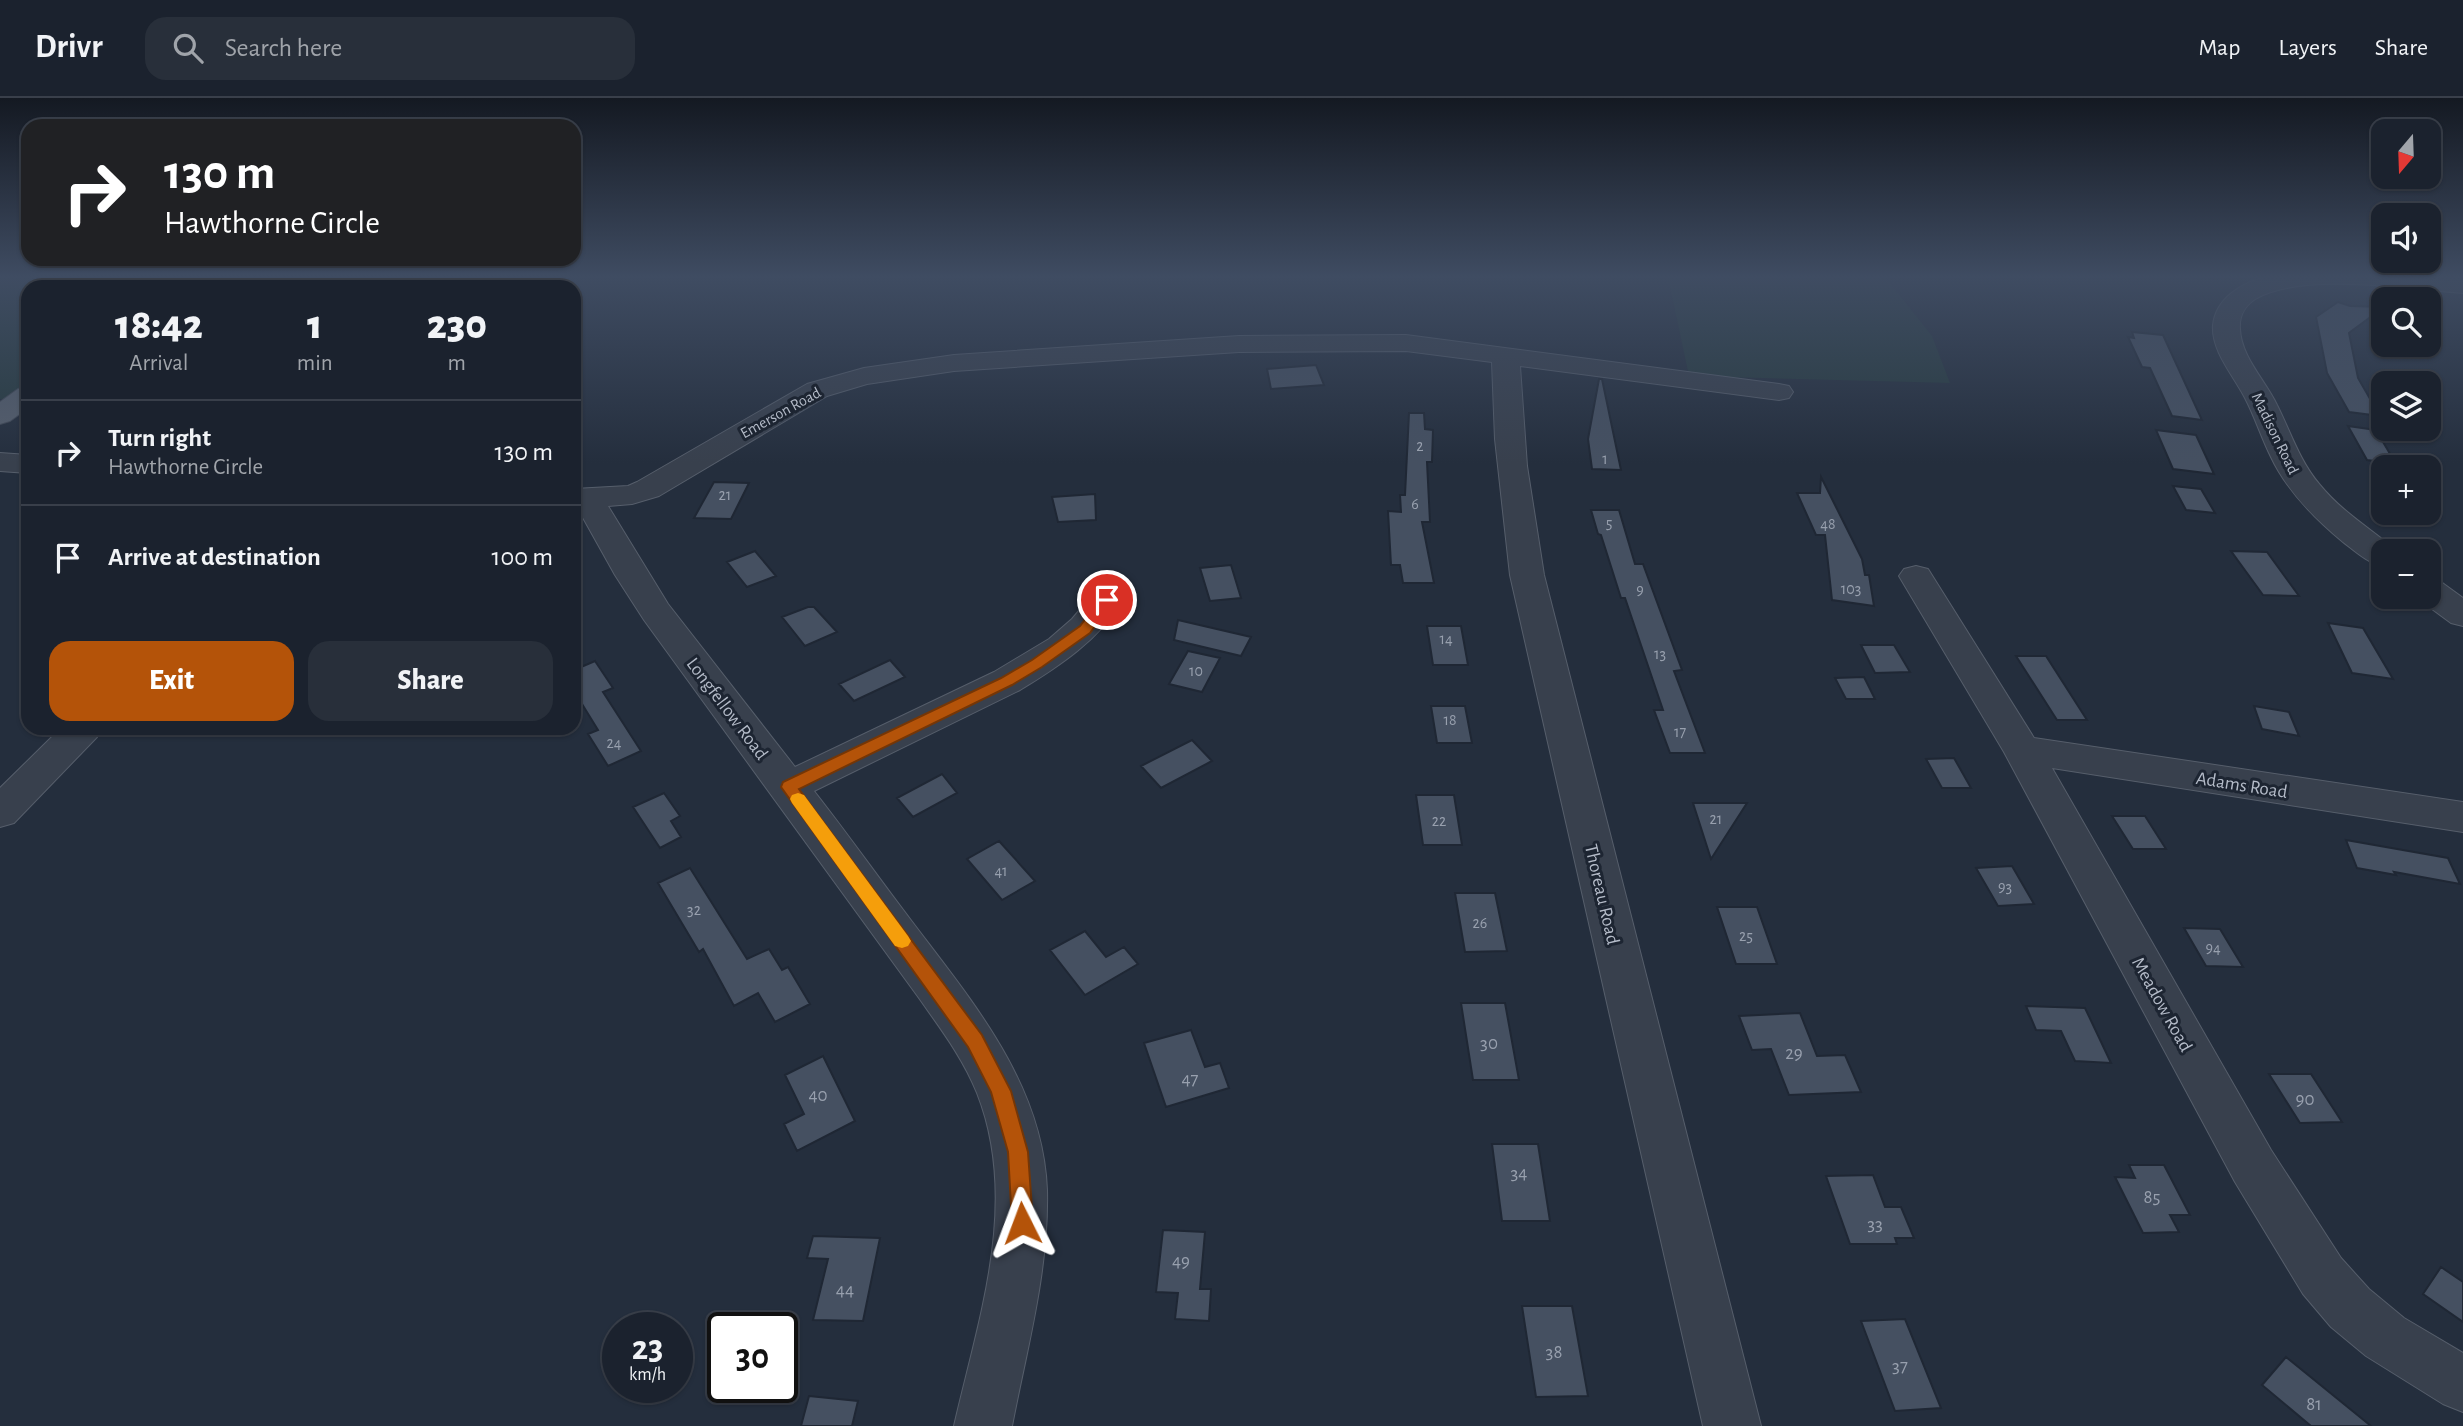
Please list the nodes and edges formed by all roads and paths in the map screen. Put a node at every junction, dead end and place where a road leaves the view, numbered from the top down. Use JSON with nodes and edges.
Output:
{"nodes":[{"id":1,"x":2229,"y":339,"type":"edge"},
{"id":2,"x":1506,"y":356,"type":"junction"},
{"id":3,"x":1779,"y":392,"type":"dead end"},
{"id":4,"x":21,"y":400,"type":"edge"},
{"id":5,"x":0,"y":415,"type":"edge"},
{"id":6,"x":0,"y":462,"type":"edge"},
{"id":7,"x":21,"y":464,"type":"edge"},
{"id":8,"x":581,"y":498,"type":"edge"},
{"id":9,"x":2371,"y":546,"type":"edge"},
{"id":10,"x":1916,"y":576,"type":"dead end"},
{"id":11,"x":2441,"y":599,"type":"edge"},
{"id":12,"x":1107,"y":600,"type":"dead end"},
{"id":13,"x":2463,"y":615,"type":"edge"},
{"id":14,"x":76,"y":735,"type":"edge"},
{"id":15,"x":2022,"y":750,"type":"junction"},
{"id":16,"x":789,"y":787,"type":"junction"},
{"id":17,"x":0,"y":812,"type":"edge"},
{"id":18,"x":2463,"y":817,"type":"edge"},
{"id":19,"x":2463,"y":1384,"type":"edge"},
{"id":20,"x":983,"y":1426,"type":"edge"},
{"id":21,"x":1732,"y":1426,"type":"edge"}],
"edges":[{"from":1,"to":9,"type":"street","name":"Madison Road"},
{"from":2,"to":3,"type":"street","name":"Emerson Road"},
{"from":2,"to":8,"type":"street","name":"Emerson Road"},
{"from":2,"to":21,"type":"street","name":"Thoreau Road"},
{"from":4,"to":5,"type":"main road"},
{"from":6,"to":7,"type":"street"},
{"from":8,"to":16,"type":"street","name":"Longfellow Road"},
{"from":10,"to":15,"type":"street","name":"Meadow Road"},
{"from":11,"to":13,"type":"street"},
{"from":12,"to":16,"type":"street"},
{"from":14,"to":17,"type":"street"},
{"from":15,"to":18,"type":"street","name":"Adams Road"},
{"from":15,"to":19,"type":"street","name":"Meadow Road"},
{"from":16,"to":20,"type":"street","name":"Longfellow Road"}]}
